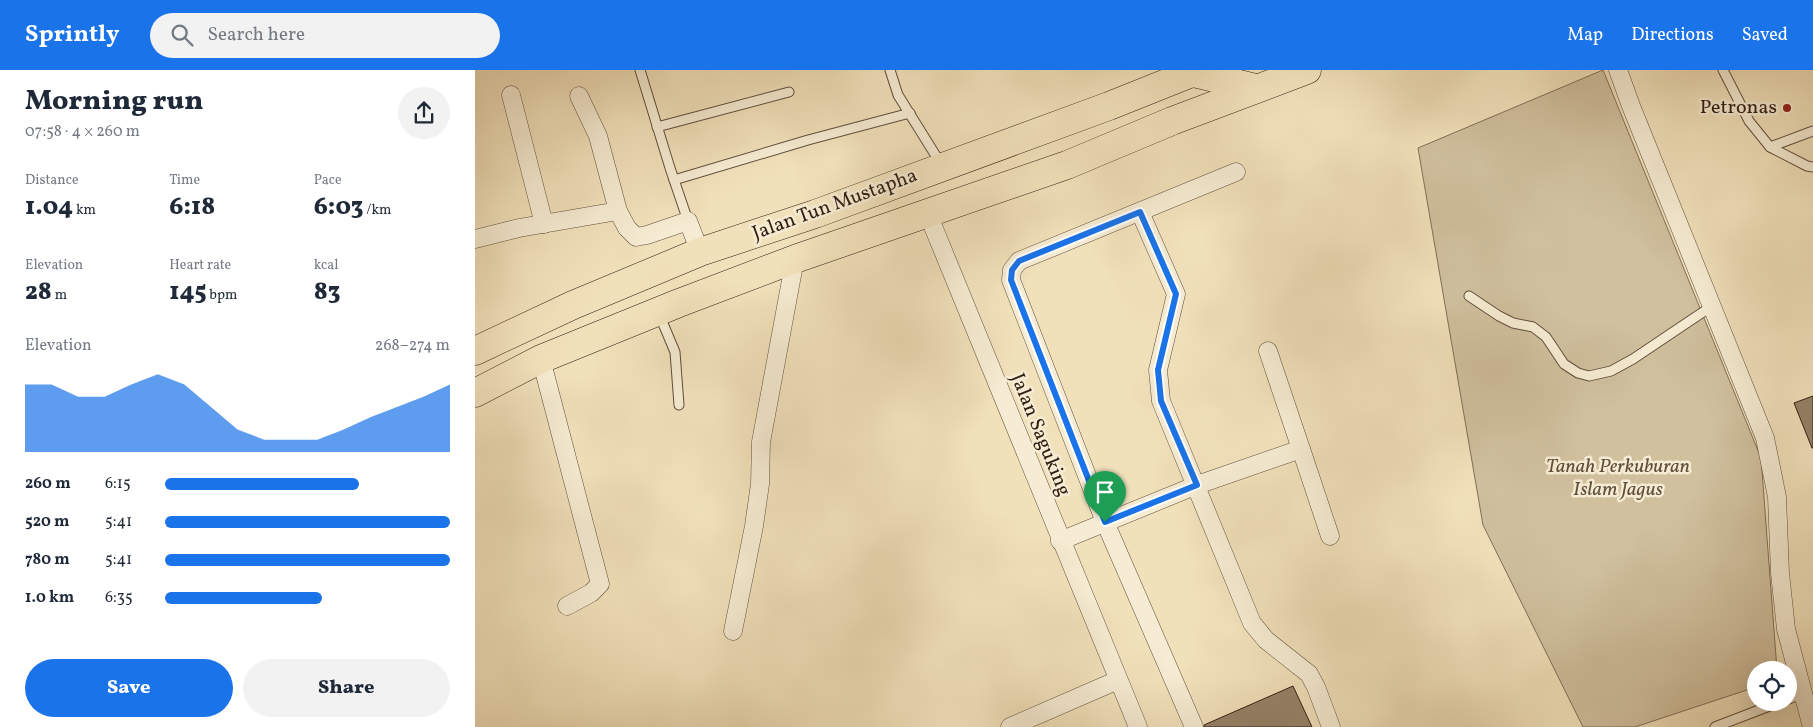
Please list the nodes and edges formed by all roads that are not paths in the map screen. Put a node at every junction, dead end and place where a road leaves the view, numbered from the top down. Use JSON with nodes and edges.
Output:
{"nodes":[{"id":1,"x":640,"y":70,"type":"edge"},
{"id":2,"x":890,"y":70,"type":"edge"},
{"id":3,"x":1145,"y":70,"type":"edge"},
{"id":4,"x":1307,"y":70,"type":"edge"},
{"id":5,"x":1618,"y":70,"type":"edge"},
{"id":6,"x":1723,"y":70,"type":"edge"},
{"id":7,"x":1200,"y":71,"type":"edge"},
{"id":8,"x":1256,"y":88,"type":"junction"},
{"id":9,"x":789,"y":92,"type":"dead end"},
{"id":10,"x":511,"y":95,"type":"dead end"},
{"id":11,"x":579,"y":96,"type":"dead end"},
{"id":12,"x":1109,"y":106,"type":"junction"},
{"id":13,"x":910,"y":114,"type":"junction"},
{"id":14,"x":1181,"y":118,"type":"junction"},
{"id":15,"x":657,"y":126,"type":"junction"},
{"id":16,"x":1813,"y":131,"type":"edge"},
{"id":17,"x":1770,"y":147,"type":"junction"},
{"id":18,"x":942,"y":166,"type":"junction"},
{"id":19,"x":1813,"y":167,"type":"edge"},
{"id":20,"x":1236,"y":172,"type":"dead end"},
{"id":21,"x":674,"y":180,"type":"junction"},
{"id":22,"x":618,"y":210,"type":"junction"},
{"id":23,"x":1140,"y":212,"type":"junction"},
{"id":24,"x":927,"y":214,"type":"junction"},
{"id":25,"x":688,"y":221,"type":"junction"},
{"id":26,"x":544,"y":224,"type":"junction"},
{"id":27,"x":475,"y":239,"type":"edge"},
{"id":28,"x":700,"y":252,"type":"junction"},
{"id":29,"x":795,"y":259,"type":"junction"},
{"id":30,"x":1469,"y":296,"type":"dead end"},
{"id":31,"x":1712,"y":306,"type":"junction"},
{"id":32,"x":658,"y":311,"type":"junction"},
{"id":33,"x":475,"y":351,"type":"edge"},
{"id":34,"x":1268,"y":351,"type":"dead end"},
{"id":35,"x":541,"y":359,"type":"junction"},
{"id":36,"x":475,"y":393,"type":"edge"},
{"id":37,"x":679,"y":405,"type":"dead end"},
{"id":38,"x":1301,"y":449,"type":"junction"},
{"id":39,"x":1197,"y":485,"type":"junction"},
{"id":40,"x":1105,"y":522,"type":"junction"},
{"id":41,"x":1330,"y":536,"type":"dead end"},
{"id":42,"x":1060,"y":541,"type":"junction"},
{"id":43,"x":567,"y":606,"type":"dead end"},
{"id":44,"x":733,"y":630,"type":"dead end"},
{"id":45,"x":1791,"y":661,"type":"edge"},
{"id":46,"x":1118,"y":680,"type":"junction"},
{"id":47,"x":1797,"y":698,"type":"edge"},
{"id":48,"x":1757,"y":711,"type":"edge"},
{"id":49,"x":1010,"y":727,"type":"edge"},
{"id":50,"x":1138,"y":727,"type":"edge"},
{"id":51,"x":1194,"y":727,"type":"edge"},
{"id":52,"x":1331,"y":727,"type":"edge"},
{"id":53,"x":1715,"y":727,"type":"edge"},
{"id":54,"x":1813,"y":727,"type":"edge"}],
"edges":[{"from":1,"to":15,"type":"lane"},
{"from":2,"to":13,"type":"lane"},
{"from":3,"to":12,"type":"main road"},
{"from":4,"to":8,"type":"main road"},
{"from":5,"to":31,"type":"street"},
{"from":6,"to":17,"type":"lane"},
{"from":7,"to":8,"type":"main road"},
{"from":7,"to":12,"type":"main road","name":"Jalan Tun Mustapha"},
{"from":7,"to":14,"type":"main road"},
{"from":8,"to":14,"type":"main road"},
{"from":9,"to":15,"type":"lane"},
{"from":10,"to":26,"type":"street"},
{"from":11,"to":22,"type":"street"},
{"from":12,"to":18,"type":"main road","name":"Jalan Tun Mustapha"},
{"from":13,"to":18,"type":"lane"},
{"from":13,"to":21,"type":"lane"},
{"from":14,"to":24,"type":"main road"},
{"from":15,"to":21,"type":"lane"},
{"from":16,"to":17,"type":"lane"},
{"from":17,"to":19,"type":"lane"},
{"from":18,"to":28,"type":"main road","name":"Jalan Tun Mustapha"},
{"from":20,"to":23,"type":"street"},
{"from":21,"to":25,"type":"lane"},
{"from":22,"to":25,"type":"street"},
{"from":22,"to":26,"type":"street"},
{"from":23,"to":39,"type":"street"},
{"from":23,"to":40,"type":"street"},
{"from":24,"to":29,"type":"main road"},
{"from":24,"to":42,"type":"street","name":"Jalan Saguking"},
{"from":25,"to":28,"type":"street"},
{"from":26,"to":27,"type":"street"},
{"from":28,"to":33,"type":"main road","name":"Jalan Tun Mustapha"},
{"from":29,"to":32,"type":"main road"},
{"from":29,"to":44,"type":"street"},
{"from":30,"to":31,"type":"lane"},
{"from":31,"to":45,"type":"street"},
{"from":32,"to":35,"type":"main road"},
{"from":32,"to":37,"type":"lane"},
{"from":34,"to":38,"type":"street"},
{"from":35,"to":36,"type":"main road"},
{"from":35,"to":43,"type":"street"},
{"from":38,"to":39,"type":"street"},
{"from":38,"to":41,"type":"street"},
{"from":39,"to":40,"type":"street"},
{"from":39,"to":52,"type":"street"},
{"from":40,"to":42,"type":"street"},
{"from":40,"to":51,"type":"street"},
{"from":42,"to":46,"type":"street","name":"Jalan Saguking"},
{"from":46,"to":49,"type":"street"},
{"from":46,"to":50,"type":"street","name":"Jalan Saguking"},
{"from":47,"to":54,"type":"street"},
{"from":48,"to":53,"type":"lane"}]}
